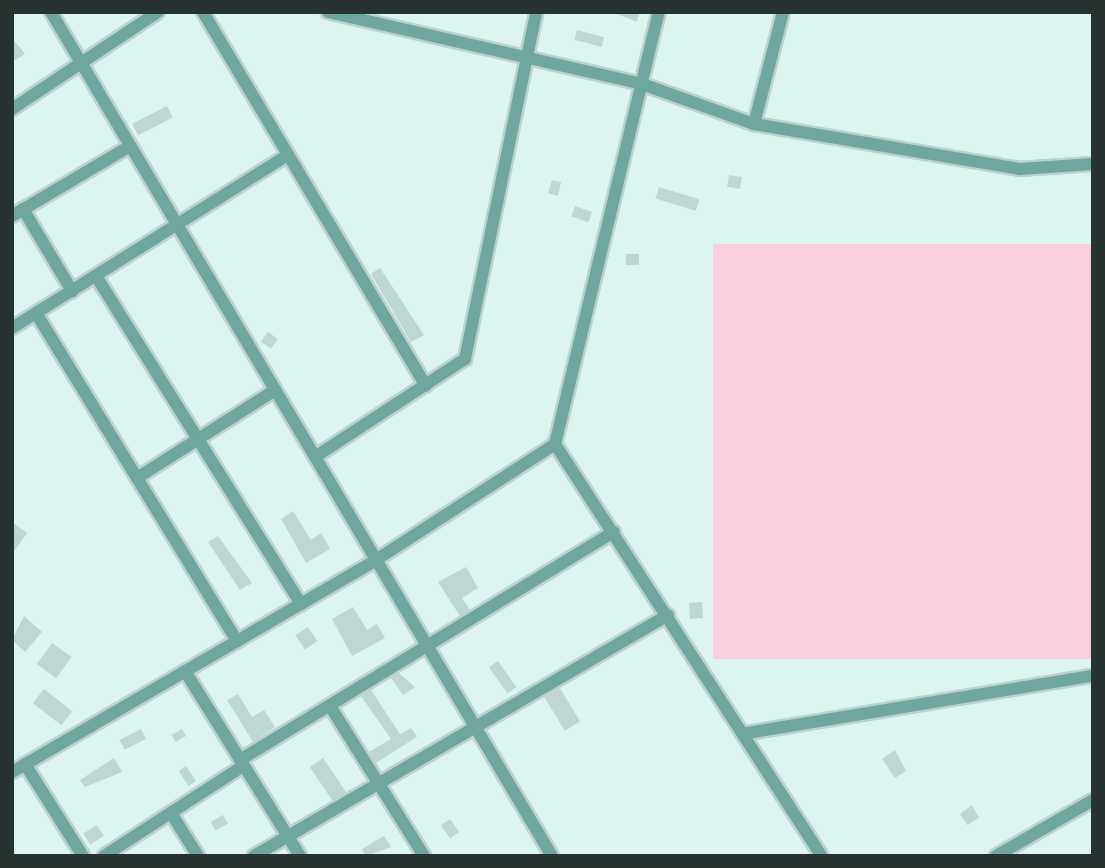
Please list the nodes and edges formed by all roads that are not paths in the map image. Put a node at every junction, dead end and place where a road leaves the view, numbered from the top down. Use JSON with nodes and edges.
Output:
{"nodes":[{"id":1,"x":51,"y":12,"type":"edge"},
{"id":2,"x":158,"y":12,"type":"edge"},
{"id":3,"x":203,"y":12,"type":"edge"},
{"id":4,"x":328,"y":12,"type":"edge"},
{"id":5,"x":536,"y":12,"type":"edge"},
{"id":6,"x":659,"y":12,"type":"edge"},
{"id":7,"x":783,"y":12,"type":"edge"},
{"id":8,"x":525,"y":55,"type":"junction"},
{"id":9,"x":79,"y":60,"type":"junction"},
{"id":10,"x":642,"y":85,"type":"junction"},
{"id":11,"x":12,"y":109,"type":"edge"},
{"id":12,"x":754,"y":124,"type":"junction"},
{"id":13,"x":130,"y":146,"type":"junction"},
{"id":14,"x":288,"y":155,"type":"junction"},
{"id":15,"x":1093,"y":164,"type":"edge"},
{"id":16,"x":18,"y":213,"type":"edge"},
{"id":17,"x":177,"y":225,"type":"junction"},
{"id":18,"x":96,"y":276,"type":"junction"},
{"id":19,"x":72,"y":291,"type":"junction"},
{"id":20,"x":36,"y":313,"type":"junction"},
{"id":21,"x":12,"y":328,"type":"edge"},
{"id":22,"x":426,"y":386,"type":"junction"},
{"id":23,"x":275,"y":390,"type":"junction"},
{"id":24,"x":198,"y":439,"type":"junction"},
{"id":25,"x":555,"y":444,"type":"junction"},
{"id":26,"x":315,"y":457,"type":"junction"},
{"id":27,"x":137,"y":478,"type":"junction"},
{"id":28,"x":614,"y":531,"type":"junction"},
{"id":29,"x":376,"y":560,"type":"junction"},
{"id":30,"x":301,"y":604,"type":"junction"},
{"id":31,"x":668,"y":615,"type":"junction"},
{"id":32,"x":237,"y":641,"type":"junction"},
{"id":33,"x":427,"y":646,"type":"junction"},
{"id":34,"x":185,"y":671,"type":"junction"},
{"id":35,"x":1093,"y":676,"type":"edge"},
{"id":36,"x":330,"y":706,"type":"junction"},
{"id":37,"x":475,"y":727,"type":"junction"},
{"id":38,"x":747,"y":733,"type":"junction"},
{"id":39,"x":242,"y":763,"type":"junction"},
{"id":40,"x":25,"y":764,"type":"junction"},
{"id":41,"x":12,"y":772,"type":"edge"},
{"id":42,"x":379,"y":783,"type":"junction"},
{"id":43,"x":1093,"y":800,"type":"edge"},
{"id":44,"x":171,"y":813,"type":"junction"},
{"id":45,"x":288,"y":836,"type":"junction"},
{"id":46,"x":83,"y":856,"type":"edge"},
{"id":47,"x":104,"y":856,"type":"edge"},
{"id":48,"x":198,"y":856,"type":"edge"},
{"id":49,"x":254,"y":856,"type":"edge"},
{"id":50,"x":300,"y":856,"type":"edge"},
{"id":51,"x":424,"y":856,"type":"edge"},
{"id":52,"x":552,"y":856,"type":"edge"},
{"id":53,"x":822,"y":856,"type":"edge"},
{"id":54,"x":996,"y":856,"type":"edge"}],
"edges":[{"from":1,"to":9,"type":"street"},
{"from":2,"to":9,"type":"street"},
{"from":3,"to":14,"type":"street"},
{"from":4,"to":8,"type":"street"},
{"from":5,"to":8,"type":"street"},
{"from":6,"to":10,"type":"street"},
{"from":7,"to":12,"type":"street"},
{"from":8,"to":10,"type":"street"},
{"from":8,"to":22,"type":"street"},
{"from":9,"to":11,"type":"street"},
{"from":9,"to":13,"type":"street"},
{"from":10,"to":12,"type":"street"},
{"from":10,"to":25,"type":"street"},
{"from":12,"to":15,"type":"street"},
{"from":13,"to":16,"type":"street"},
{"from":13,"to":17,"type":"street"},
{"from":14,"to":17,"type":"street"},
{"from":14,"to":22,"type":"street"},
{"from":16,"to":19,"type":"street"},
{"from":17,"to":18,"type":"street"},
{"from":17,"to":23,"type":"street"},
{"from":18,"to":19,"type":"street"},
{"from":18,"to":24,"type":"street"},
{"from":19,"to":20,"type":"street"},
{"from":20,"to":21,"type":"street"},
{"from":20,"to":27,"type":"street"},
{"from":22,"to":26,"type":"street"},
{"from":23,"to":24,"type":"street"},
{"from":23,"to":26,"type":"street"},
{"from":24,"to":27,"type":"street"},
{"from":24,"to":30,"type":"street"},
{"from":25,"to":28,"type":"street"},
{"from":25,"to":29,"type":"street"},
{"from":26,"to":29,"type":"street"},
{"from":27,"to":32,"type":"street"},
{"from":28,"to":31,"type":"street"},
{"from":28,"to":33,"type":"street"},
{"from":29,"to":30,"type":"street"},
{"from":29,"to":33,"type":"street"},
{"from":30,"to":32,"type":"street"},
{"from":31,"to":37,"type":"street"},
{"from":31,"to":38,"type":"street"},
{"from":32,"to":34,"type":"street"},
{"from":33,"to":36,"type":"street"},
{"from":33,"to":37,"type":"street"},
{"from":34,"to":39,"type":"street"},
{"from":34,"to":40,"type":"street"},
{"from":35,"to":38,"type":"street"},
{"from":36,"to":39,"type":"street"},
{"from":36,"to":42,"type":"street"},
{"from":37,"to":42,"type":"street"},
{"from":37,"to":52,"type":"street"},
{"from":38,"to":53,"type":"street"},
{"from":39,"to":44,"type":"street"},
{"from":39,"to":45,"type":"street"},
{"from":40,"to":41,"type":"street"},
{"from":40,"to":46,"type":"street"},
{"from":42,"to":45,"type":"street"},
{"from":42,"to":51,"type":"street"},
{"from":43,"to":54,"type":"street"},
{"from":44,"to":47,"type":"street"},
{"from":44,"to":48,"type":"street"},
{"from":45,"to":49,"type":"street"},
{"from":45,"to":50,"type":"street"}]}
